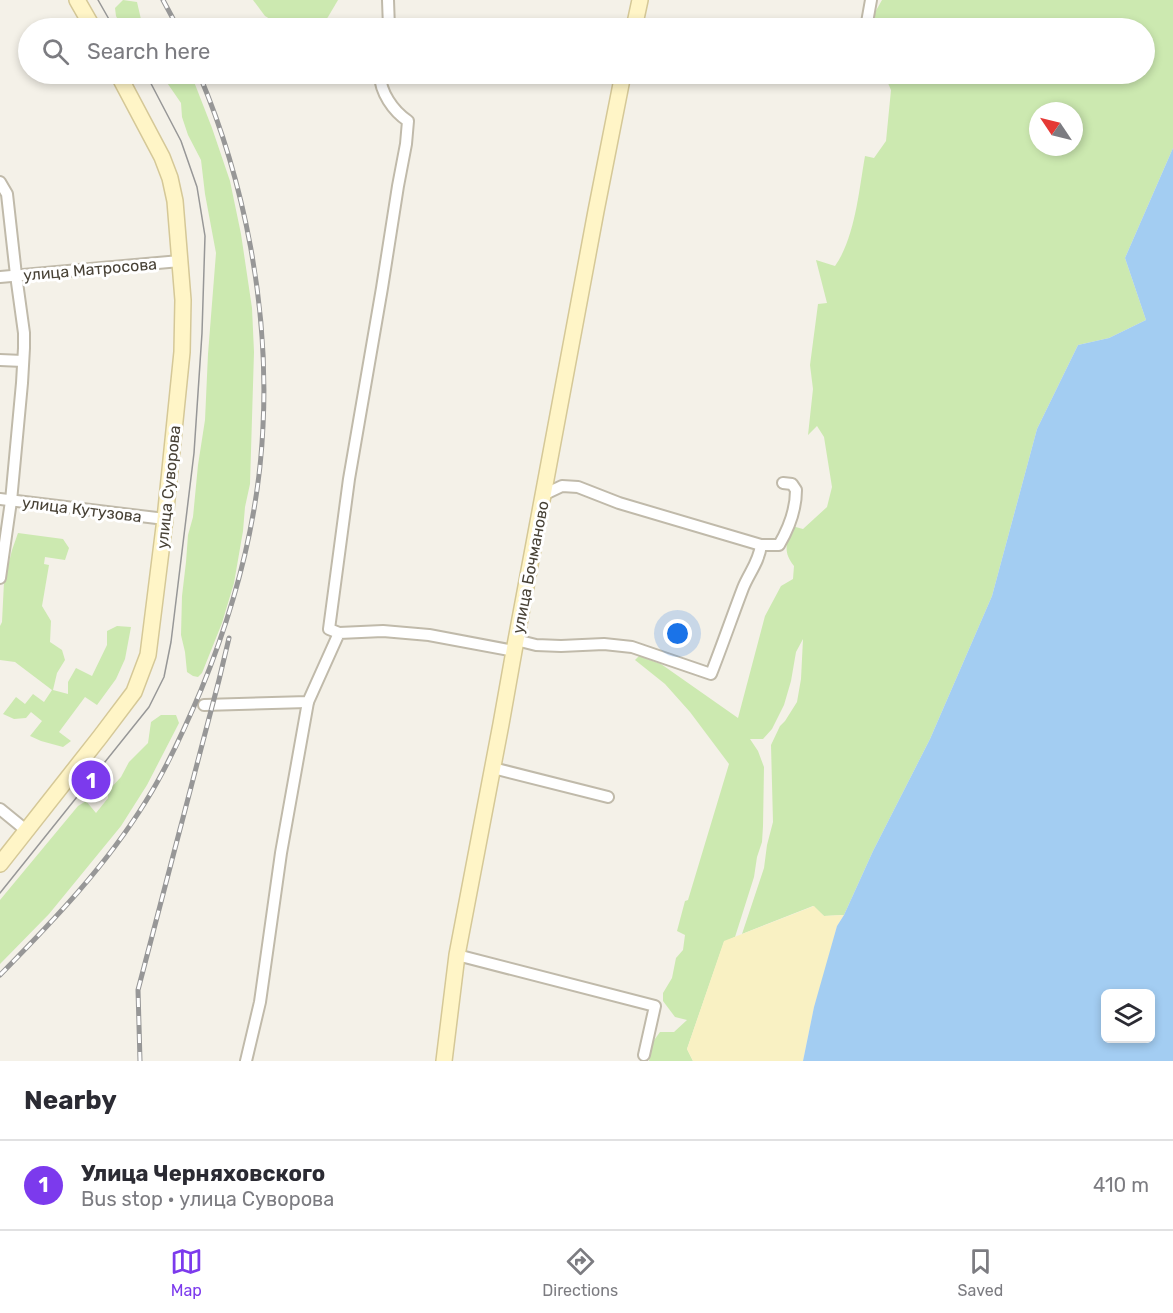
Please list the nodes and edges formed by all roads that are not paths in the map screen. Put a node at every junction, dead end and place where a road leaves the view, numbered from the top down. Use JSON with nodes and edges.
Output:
{"nodes":[{"id":1,"x":77,"y":0,"type":"edge"},
{"id":2,"x":388,"y":0,"type":"edge"},
{"id":3,"x":640,"y":0,"type":"edge"},
{"id":4,"x":871,"y":0,"type":"edge"},
{"id":5,"x":87,"y":18,"type":"edge"},
{"id":6,"x":389,"y":18,"type":"edge"},
{"id":7,"x":636,"y":18,"type":"edge"},
{"id":8,"x":868,"y":18,"type":"edge"},
{"id":9,"x":123,"y":84,"type":"edge"},
{"id":10,"x":381,"y":84,"type":"edge"},
{"id":11,"x":621,"y":84,"type":"edge"},
{"id":12,"x":0,"y":182,"type":"edge"},
{"id":13,"x":180,"y":261,"type":"junction"},
{"id":14,"x":16,"y":275,"type":"junction"},
{"id":15,"x":0,"y":277,"type":"edge"},
{"id":16,"x":0,"y":360,"type":"edge"},
{"id":17,"x":23,"y":361,"type":"junction"},
{"id":18,"x":783,"y":483,"type":"dead end"},
{"id":19,"x":543,"y":495,"type":"junction"},
{"id":20,"x":6,"y":500,"type":"edge"},
{"id":21,"x":165,"y":519,"type":"junction"},
{"id":22,"x":761,"y":544,"type":"junction"},
{"id":23,"x":0,"y":578,"type":"edge"},
{"id":24,"x":339,"y":633,"type":"junction"},
{"id":25,"x":515,"y":645,"type":"junction"},
{"id":26,"x":308,"y":702,"type":"junction"},
{"id":27,"x":204,"y":705,"type":"dead end"},
{"id":28,"x":493,"y":768,"type":"junction"},
{"id":29,"x":608,"y":797,"type":"dead end"},
{"id":30,"x":0,"y":810,"type":"edge"},
{"id":31,"x":27,"y":831,"type":"junction"},
{"id":32,"x":0,"y":864,"type":"edge"},
{"id":33,"x":457,"y":955,"type":"junction"},
{"id":34,"x":644,"y":1055,"type":"dead end"},
{"id":35,"x":246,"y":1061,"type":"edge"},
{"id":36,"x":444,"y":1061,"type":"edge"}],
"edges":[{"from":1,"to":5,"type":"main road"},
{"from":2,"to":6,"type":"street"},
{"from":3,"to":7,"type":"main road"},
{"from":4,"to":8,"type":"street"},
{"from":9,"to":13,"type":"main road","name":"улица Суворова"},
{"from":10,"to":24,"type":"street"},
{"from":11,"to":19,"type":"main road","name":"улица Бочманово"},
{"from":12,"to":14,"type":"street"},
{"from":13,"to":14,"type":"street","name":"улица Матросова"},
{"from":13,"to":21,"type":"main road","name":"улица Суворова"},
{"from":14,"to":15,"type":"street","name":"улица Матросова"},
{"from":14,"to":17,"type":"street"},
{"from":16,"to":17,"type":"street"},
{"from":17,"to":20,"type":"street"},
{"from":18,"to":22,"type":"street"},
{"from":19,"to":22,"type":"street"},
{"from":19,"to":25,"type":"main road","name":"улица Бочманово"},
{"from":20,"to":21,"type":"street","name":"улица Кутузова"},
{"from":20,"to":23,"type":"street"},
{"from":21,"to":31,"type":"main road","name":"улица Суворова"},
{"from":22,"to":25,"type":"street"},
{"from":24,"to":25,"type":"street"},
{"from":24,"to":26,"type":"street"},
{"from":25,"to":28,"type":"main road","name":"улица Бочманово"},
{"from":26,"to":27,"type":"street"},
{"from":26,"to":35,"type":"street"},
{"from":28,"to":29,"type":"street"},
{"from":28,"to":33,"type":"main road","name":"улица Бочманово"},
{"from":30,"to":31,"type":"street"},
{"from":31,"to":32,"type":"main road","name":"улица Суворова"},
{"from":33,"to":34,"type":"street"},
{"from":33,"to":36,"type":"main road","name":"улица Бочманово"}]}
